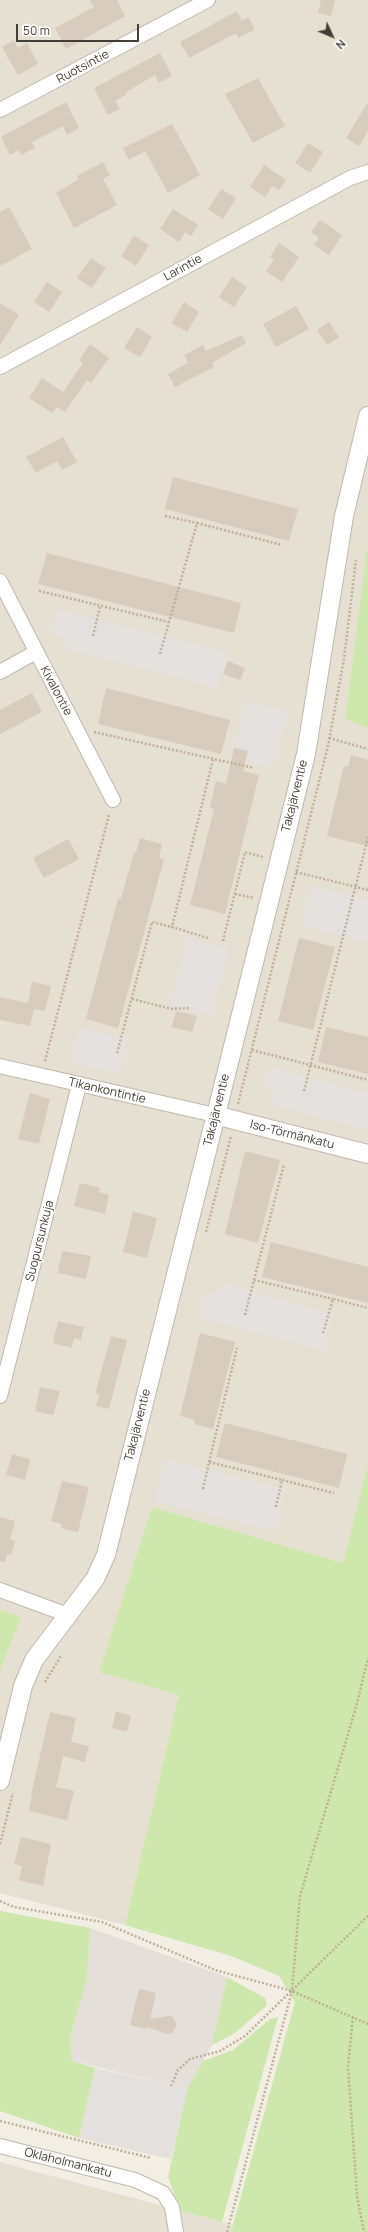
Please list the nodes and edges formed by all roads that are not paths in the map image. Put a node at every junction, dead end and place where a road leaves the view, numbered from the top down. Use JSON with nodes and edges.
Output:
{"nodes":[{"id":1,"x":208,"y":0,"type":"edge"},
{"id":2,"x":0,"y":110,"type":"edge"},
{"id":3,"x":368,"y":172,"type":"edge"},
{"id":4,"x":0,"y":367,"type":"edge"},
{"id":5,"x":368,"y":416,"type":"edge"},
{"id":6,"x":0,"y":582,"type":"edge"},
{"id":7,"x":36,"y":652,"type":"junction"},
{"id":8,"x":0,"y":672,"type":"edge"},
{"id":9,"x":113,"y":800,"type":"road end"},
{"id":10,"x":0,"y":1066,"type":"edge"},
{"id":11,"x":79,"y":1085,"type":"junction"},
{"id":12,"x":215,"y":1115,"type":"junction"},
{"id":13,"x":368,"y":1154,"type":"edge"},
{"id":14,"x":0,"y":1396,"type":"edge"},
{"id":15,"x":0,"y":1590,"type":"edge"},
{"id":16,"x":68,"y":1615,"type":"junction"},
{"id":17,"x":0,"y":1781,"type":"edge"},
{"id":18,"x":0,"y":2146,"type":"edge"},
{"id":19,"x":176,"y":2232,"type":"edge"}],
"edges":[{"from":1,"to":2,"type":"street","name":"Ruotsintie"},
{"from":3,"to":4,"type":"street","name":"Larintie"},
{"from":5,"to":12,"type":"street","name":"Takajärventie"},
{"from":6,"to":7,"type":"street","name":"Kivalontie"},
{"from":7,"to":8,"type":"street"},
{"from":7,"to":9,"type":"street","name":"Kivalontie"},
{"from":10,"to":11,"type":"street","name":"Tikankontintie"},
{"from":11,"to":12,"type":"street","name":"Tikankontintie"},
{"from":11,"to":14,"type":"street","name":"Suopursunkuja"},
{"from":12,"to":13,"type":"street","name":"Iso-Törmänkatu"},
{"from":12,"to":16,"type":"street","name":"Takajärventie"},
{"from":15,"to":16,"type":"street"},
{"from":16,"to":17,"type":"street","name":"Takajärventie"},
{"from":18,"to":19,"type":"street","name":"Oklaholmankatu"}]}
